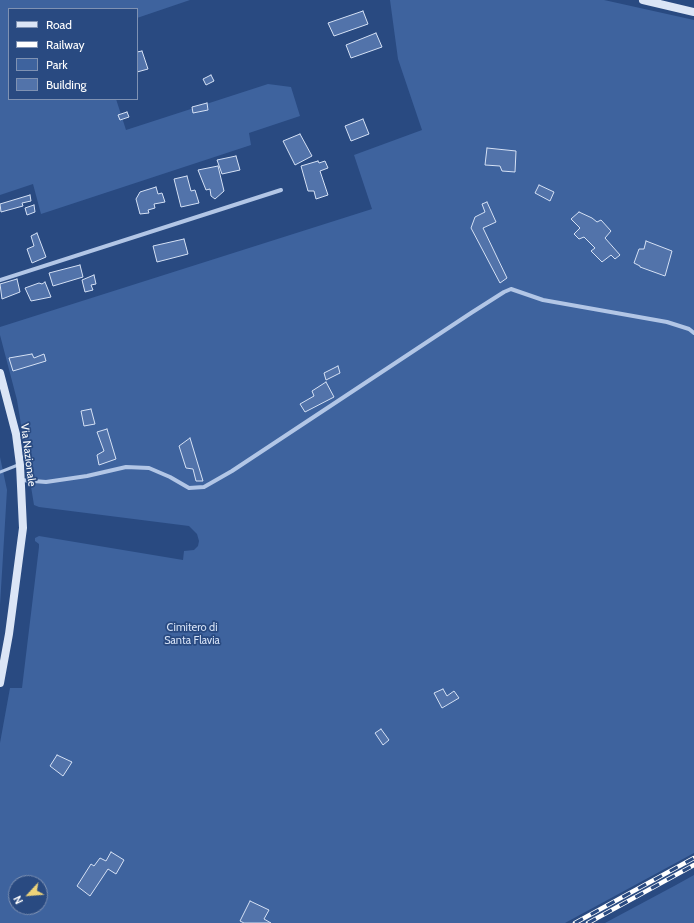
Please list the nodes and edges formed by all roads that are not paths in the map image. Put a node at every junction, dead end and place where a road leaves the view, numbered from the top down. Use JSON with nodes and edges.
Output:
{"nodes":[{"id":1,"x":643,"y":0,"type":"edge"},
{"id":2,"x":694,"y":12,"type":"edge"},
{"id":3,"x":281,"y":190,"type":"dead end"},
{"id":4,"x":0,"y":280,"type":"edge"},
{"id":5,"x":694,"y":334,"type":"edge"},
{"id":6,"x":0,"y":373,"type":"edge"},
{"id":7,"x":20,"y":465,"type":"junction"},
{"id":8,"x":0,"y":472,"type":"edge"},
{"id":9,"x":21,"y":480,"type":"junction"},
{"id":10,"x":0,"y":683,"type":"edge"}],
"edges":[{"from":1,"to":2,"type":"main road"},
{"from":3,"to":4,"type":"street"},
{"from":5,"to":9,"type":"street"},
{"from":6,"to":7,"type":"main road","name":"Via Nazionale"},
{"from":7,"to":8,"type":"lane"},
{"from":7,"to":9,"type":"main road","name":"Via Nazionale"},
{"from":9,"to":10,"type":"main road","name":"Via Nazionale"}]}
